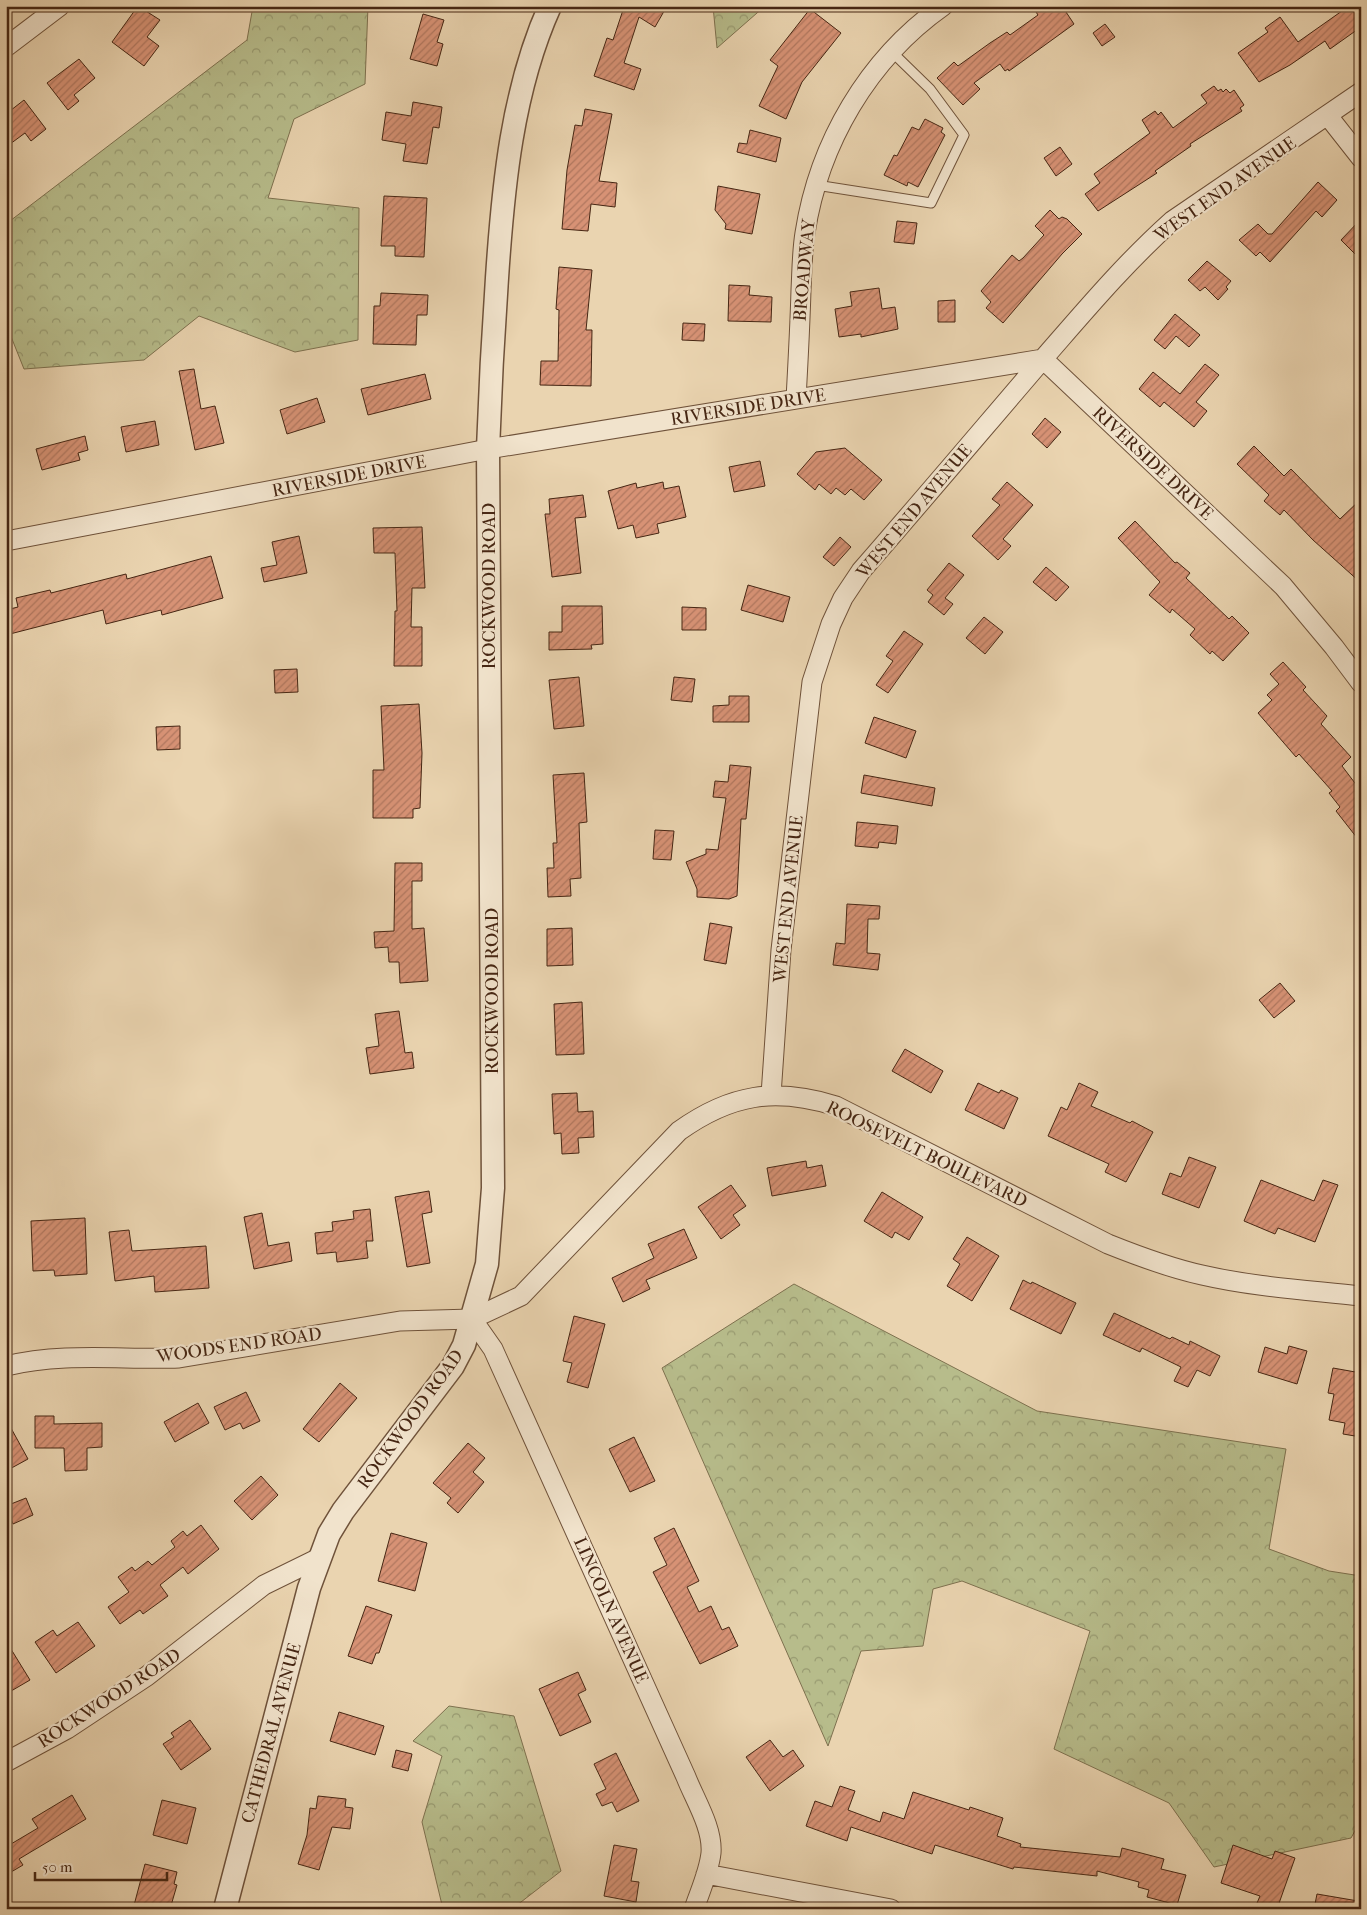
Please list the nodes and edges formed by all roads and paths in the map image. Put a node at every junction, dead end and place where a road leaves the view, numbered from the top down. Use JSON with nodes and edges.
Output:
{"nodes":[{"id":1,"x":60,"y":6,"type":"edge"},
{"id":2,"x":550,"y":6,"type":"edge"},
{"id":3,"x":943,"y":6,"type":"edge"},
{"id":4,"x":6,"y":47,"type":"edge"},
{"id":5,"x":892,"y":52,"type":"junction"},
{"id":6,"x":1361,"y":92,"type":"edge"},
{"id":7,"x":1328,"y":116,"type":"junction"},
{"id":8,"x":1361,"y":158,"type":"edge"},
{"id":9,"x":816,"y":185,"type":"junction"},
{"id":10,"x":1043,"y":359,"type":"junction"},
{"id":11,"x":796,"y":399,"type":"junction"},
{"id":12,"x":488,"y":449,"type":"junction"},
{"id":13,"x":6,"y":541,"type":"edge"},
{"id":14,"x":1361,"y":683,"type":"edge"},
{"id":15,"x":771,"y":1095,"type":"junction"},
{"id":16,"x":1361,"y":1296,"type":"edge"},
{"id":17,"x":472,"y":1320,"type":"junction"},
{"id":18,"x":6,"y":1366,"type":"edge"},
{"id":19,"x":319,"y":1558,"type":"junction"},
{"id":20,"x":6,"y":1762,"type":"edge"},
{"id":21,"x":706,"y":1874,"type":"junction"},
{"id":22,"x":225,"y":1909,"type":"edge"},
{"id":23,"x":694,"y":1909,"type":"edge"},
{"id":24,"x":891,"y":1909,"type":"edge"}],
"edges":[{"from":1,"to":4,"type":"street"},
{"from":2,"to":12,"type":"street","name":"ROCKWOOD ROAD"},
{"from":3,"to":5,"type":"street","name":"BROADWAY"},
{"from":5,"to":9,"type":"street","name":"BROADWAY"},
{"from":5,"to":9,"type":"lane"},
{"from":6,"to":7,"type":"street","name":"WEST END AVENUE"},
{"from":7,"to":8,"type":"street"},
{"from":7,"to":10,"type":"street","name":"WEST END AVENUE"},
{"from":9,"to":11,"type":"street","name":"BROADWAY"},
{"from":10,"to":11,"type":"street","name":"RIVERSIDE DRIVE"},
{"from":10,"to":14,"type":"street","name":"RIVERSIDE DRIVE"},
{"from":10,"to":15,"type":"street","name":"WEST END AVENUE"},
{"from":11,"to":12,"type":"street","name":"RIVERSIDE DRIVE"},
{"from":12,"to":13,"type":"street","name":"RIVERSIDE DRIVE"},
{"from":12,"to":17,"type":"street","name":"ROCKWOOD ROAD"},
{"from":15,"to":16,"type":"street","name":"ROOSEVELT BOULEVARD"},
{"from":15,"to":17,"type":"street","name":"ROOSEVELT BOULEVARD"},
{"from":17,"to":18,"type":"street","name":"WOODS END ROAD"},
{"from":17,"to":19,"type":"street","name":"ROCKWOOD ROAD"},
{"from":17,"to":21,"type":"street","name":"LINCOLN AVENUE"},
{"from":19,"to":20,"type":"street","name":"ROCKWOOD ROAD"},
{"from":19,"to":22,"type":"street","name":"CATHEDRAL AVENUE"},
{"from":21,"to":23,"type":"street","name":"LINCOLN AVENUE"},
{"from":21,"to":24,"type":"street"}]}
